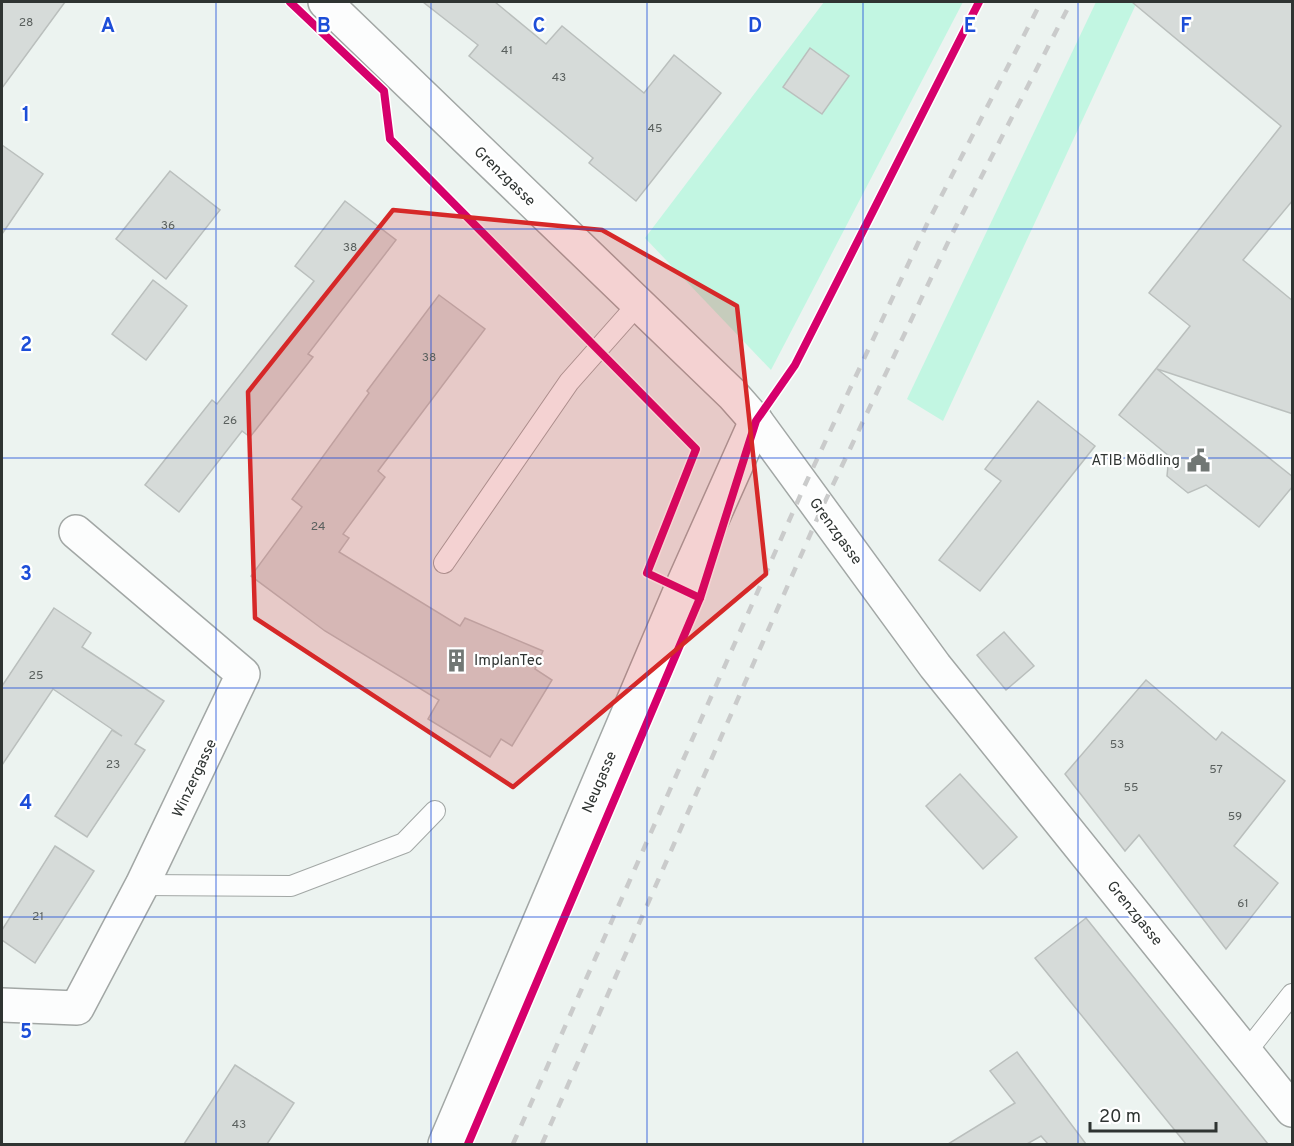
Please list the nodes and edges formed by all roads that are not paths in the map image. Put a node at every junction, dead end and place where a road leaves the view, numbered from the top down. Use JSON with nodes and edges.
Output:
{"nodes":[{"id":1,"x":325,"y":2,"type":"edge"},
{"id":2,"x":638,"y":304,"type":"junction"},
{"id":3,"x":756,"y":421,"type":"junction"},
{"id":4,"x":76,"y":532,"type":"dead end"},
{"id":5,"x":444,"y":563,"type":"dead end"},
{"id":6,"x":435,"y":811,"type":"dead end"},
{"id":7,"x":142,"y":885,"type":"junction"},
{"id":8,"x":1293,"y":994,"type":"edge"},
{"id":9,"x":2,"y":1005,"type":"edge"},
{"id":10,"x":1246,"y":1051,"type":"junction"},
{"id":11,"x":1293,"y":1110,"type":"edge"},
{"id":12,"x":445,"y":1144,"type":"edge"}],
"edges":[{"from":1,"to":2,"type":"street","name":"Grenzgasse"},
{"from":2,"to":3,"type":"street","name":"Grenzgasse"},
{"from":2,"to":5,"type":"lane"},
{"from":3,"to":10,"type":"street","name":"Grenzgasse"},
{"from":3,"to":12,"type":"street","name":"Neugasse"},
{"from":4,"to":7,"type":"street","name":"Winzergasse"},
{"from":6,"to":7,"type":"lane"},
{"from":7,"to":9,"type":"street","name":"Winzergasse"},
{"from":8,"to":10,"type":"lane"},
{"from":10,"to":11,"type":"street","name":"Grenzgasse"}]}
